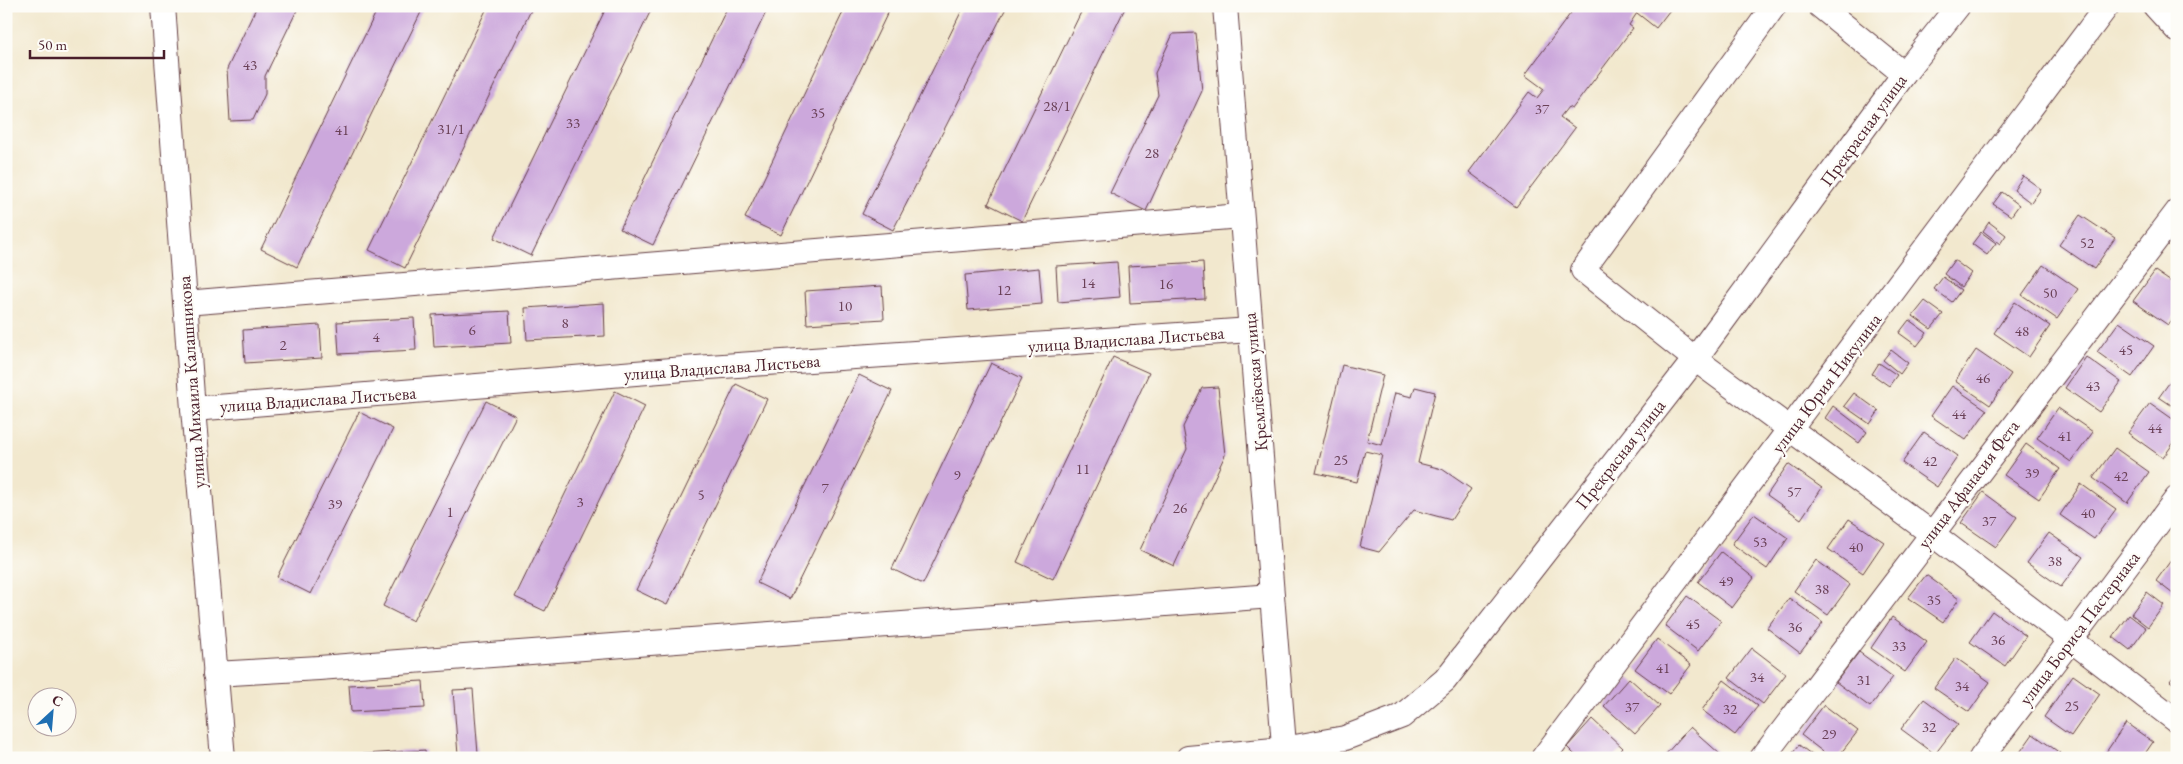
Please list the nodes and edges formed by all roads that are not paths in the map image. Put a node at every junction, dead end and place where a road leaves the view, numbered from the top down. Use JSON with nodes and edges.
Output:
{"nodes":[{"id":1,"x":163,"y":6,"type":"edge"},
{"id":2,"x":1225,"y":6,"type":"edge"},
{"id":3,"x":1774,"y":6,"type":"edge"},
{"id":4,"x":1820,"y":6,"type":"edge"},
{"id":5,"x":1958,"y":6,"type":"edge"},
{"id":6,"x":2107,"y":6,"type":"edge"},
{"id":7,"x":2155,"y":6,"type":"edge"},
{"id":8,"x":2177,"y":30,"type":"edge"},
{"id":9,"x":1904,"y":74,"type":"junction"},
{"id":10,"x":2177,"y":212,"type":"edge"},
{"id":11,"x":1241,"y":216,"type":"junction"},
{"id":12,"x":185,"y":302,"type":"junction"},
{"id":13,"x":1251,"y":330,"type":"junction"},
{"id":14,"x":1695,"y":359,"type":"junction"},
{"id":15,"x":193,"y":409,"type":"junction"},
{"id":16,"x":1791,"y":429,"type":"junction"},
{"id":17,"x":2177,"y":498,"type":"edge"},
{"id":18,"x":1931,"y":533,"type":"junction"},
{"id":19,"x":1272,"y":596,"type":"junction"},
{"id":20,"x":2070,"y":641,"type":"junction"},
{"id":21,"x":215,"y":674,"type":"junction"},
{"id":22,"x":2177,"y":721,"type":"edge"},
{"id":23,"x":1285,"y":753,"type":"edge"},
{"id":24,"x":223,"y":758,"type":"edge"},
{"id":25,"x":1188,"y":758,"type":"edge"},
{"id":26,"x":1543,"y":758,"type":"edge"},
{"id":27,"x":1762,"y":758,"type":"edge"},
{"id":28,"x":1981,"y":758,"type":"edge"}],
"edges":[{"from":1,"to":12,"type":"street","name":"улица Михаила Калашникова"},
{"from":2,"to":11,"type":"street","name":"Кремлёвская улица"},
{"from":3,"to":14,"type":"street"},
{"from":4,"to":9,"type":"street"},
{"from":5,"to":9,"type":"street","name":"Прекрасная улица"},
{"from":6,"to":16,"type":"street","name":"улица Юрия Никулина"},
{"from":7,"to":8,"type":"street"},
{"from":9,"to":14,"type":"street","name":"Прекрасная улица"},
{"from":10,"to":18,"type":"street","name":"улица Афанасия Фета"},
{"from":11,"to":12,"type":"street"},
{"from":11,"to":13,"type":"street","name":"Кремлёвская улица"},
{"from":12,"to":15,"type":"street","name":"улица Михаила Калашникова"},
{"from":13,"to":15,"type":"street","name":"улица Владислава Листьева"},
{"from":13,"to":19,"type":"street","name":"Кремлёвская улица"},
{"from":14,"to":16,"type":"street"},
{"from":14,"to":23,"type":"street","name":"Прекрасная улица"},
{"from":15,"to":21,"type":"street","name":"улица Михаила Калашникова"},
{"from":16,"to":18,"type":"street"},
{"from":16,"to":26,"type":"street","name":"улица Юрия Никулина"},
{"from":17,"to":20,"type":"street","name":"улица Бориса Пастернака"},
{"from":18,"to":20,"type":"street"},
{"from":18,"to":27,"type":"street","name":"улица Афанасия Фета"},
{"from":19,"to":21,"type":"street"},
{"from":19,"to":23,"type":"street","name":"Кремлёвская улица"},
{"from":20,"to":22,"type":"street"},
{"from":20,"to":28,"type":"street","name":"улица Бориса Пастернака"},
{"from":21,"to":24,"type":"street","name":"улица Михаила Калашникова"},
{"from":23,"to":25,"type":"street","name":"Прекрасная улица"}]}
